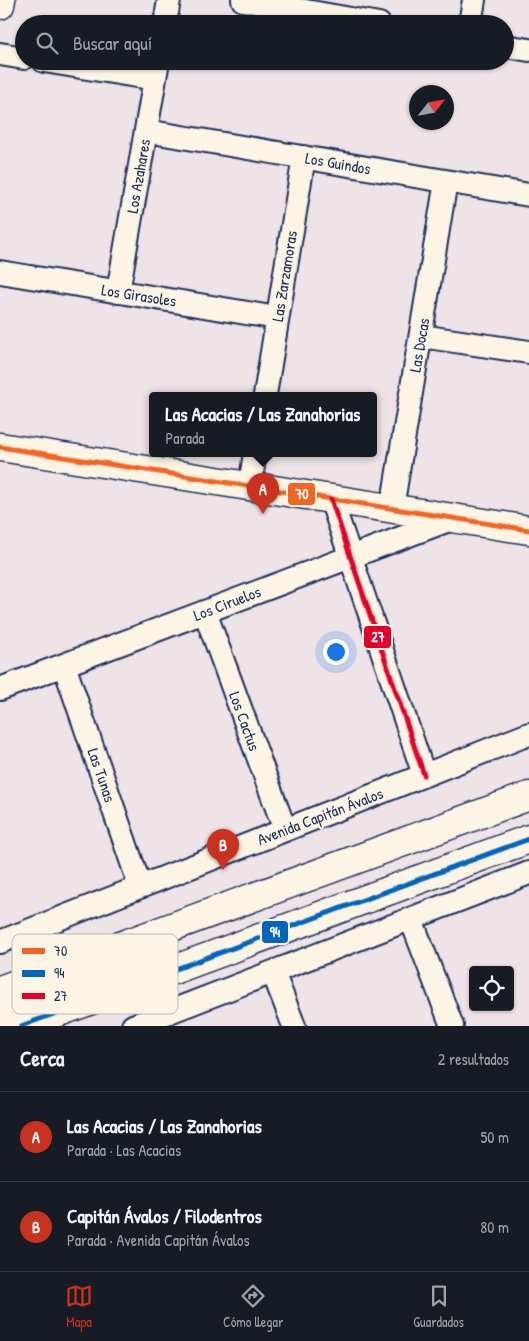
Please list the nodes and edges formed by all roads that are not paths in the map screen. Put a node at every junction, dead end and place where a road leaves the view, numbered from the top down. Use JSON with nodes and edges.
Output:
{"nodes":[{"id":1,"x":1,"y":0,"type":"edge"},
{"id":2,"x":169,"y":0,"type":"edge"},
{"id":3,"x":243,"y":0,"type":"edge"},
{"id":4,"x":474,"y":0,"type":"edge"},
{"id":5,"x":0,"y":5,"type":"edge"},
{"id":6,"x":329,"y":7,"type":"edge"},
{"id":7,"x":166,"y":15,"type":"edge"},
{"id":8,"x":353,"y":15,"type":"edge"},
{"id":9,"x":472,"y":15,"type":"edge"},
{"id":10,"x":514,"y":48,"type":"edge"},
{"id":11,"x":529,"y":50,"type":"edge"},
{"id":12,"x":0,"y":54,"type":"edge"},
{"id":13,"x":15,"y":56,"type":"edge"},
{"id":14,"x":157,"y":70,"type":"edge"},
{"id":15,"x":146,"y":131,"type":"junction"},
{"id":16,"x":304,"y":157,"type":"junction"},
{"id":17,"x":446,"y":181,"type":"junction"},
{"id":18,"x":529,"y":195,"type":"edge"},
{"id":19,"x":0,"y":272,"type":"edge"},
{"id":20,"x":118,"y":292,"type":"junction"},
{"id":21,"x":277,"y":318,"type":"junction"},
{"id":22,"x":420,"y":336,"type":"junction"},
{"id":23,"x":529,"y":352,"type":"edge"},
{"id":24,"x":265,"y":392,"type":"edge"},
{"id":25,"x":0,"y":447,"type":"edge"},
{"id":26,"x":254,"y":457,"type":"edge"},
{"id":27,"x":250,"y":486,"type":"junction"},
{"id":28,"x":331,"y":499,"type":"junction"},
{"id":29,"x":392,"y":508,"type":"junction"},
{"id":30,"x":454,"y":518,"type":"junction"},
{"id":31,"x":529,"y":530,"type":"edge"},
{"id":32,"x":350,"y":557,"type":"junction"},
{"id":33,"x":204,"y":612,"type":"junction"},
{"id":34,"x":64,"y":665,"type":"junction"},
{"id":35,"x":0,"y":689,"type":"edge"},
{"id":36,"x":529,"y":734,"type":"edge"},
{"id":37,"x":424,"y":775,"type":"junction"},
{"id":38,"x":529,"y":796,"type":"edge"},
{"id":39,"x":285,"y":830,"type":"junction"},
{"id":40,"x":529,"y":839,"type":"edge"},
{"id":41,"x":529,"y":873,"type":"edge"},
{"id":42,"x":140,"y":886,"type":"junction"},
{"id":43,"x":411,"y":918,"type":"junction"},
{"id":44,"x":20,"y":934,"type":"edge"},
{"id":45,"x":153,"y":934,"type":"edge"},
{"id":46,"x":12,"y":937,"type":"edge"},
{"id":47,"x":0,"y":942,"type":"edge"},
{"id":48,"x":178,"y":968,"type":"edge"},
{"id":49,"x":273,"y":972,"type":"junction"},
{"id":50,"x":12,"y":986,"type":"edge"},
{"id":51,"x":0,"y":990,"type":"edge"},
{"id":52,"x":0,"y":1010,"type":"edge"},
{"id":53,"x":178,"y":1010,"type":"edge"},
{"id":54,"x":54,"y":1014,"type":"edge"},
{"id":55,"x":168,"y":1014,"type":"edge"},
{"id":56,"x":143,"y":1024,"type":"edge"},
{"id":57,"x":5,"y":1026,"type":"edge"},
{"id":58,"x":21,"y":1026,"type":"edge"},
{"id":59,"x":294,"y":1026,"type":"edge"},
{"id":60,"x":452,"y":1026,"type":"edge"}],
"edges":[{"from":1,"to":5,"type":"main road"},
{"from":2,"to":7,"type":"street"},
{"from":3,"to":6,"type":"street"},
{"from":4,"to":9,"type":"street"},
{"from":6,"to":8,"type":"street"},
{"from":10,"to":11,"type":"street"},
{"from":12,"to":13,"type":"street"},
{"from":14,"to":15,"type":"street","name":"Los Azahares"},
{"from":15,"to":16,"type":"street","name":"Los Guindos"},
{"from":15,"to":20,"type":"street","name":"Los Azahares"},
{"from":16,"to":17,"type":"street","name":"Los Guindos"},
{"from":16,"to":21,"type":"street","name":"Las Zarzamoras"},
{"from":17,"to":18,"type":"street","name":"Los Guindos"},
{"from":17,"to":22,"type":"street","name":"Las Docas"},
{"from":19,"to":20,"type":"street","name":"Los Girasoles"},
{"from":20,"to":21,"type":"street","name":"Los Girasoles"},
{"from":21,"to":24,"type":"street","name":"Las Zarzamoras"},
{"from":22,"to":23,"type":"street"},
{"from":22,"to":29,"type":"street","name":"Las Docas"},
{"from":25,"to":27,"type":"main road"},
{"from":26,"to":27,"type":"street"},
{"from":27,"to":28,"type":"main road"},
{"from":28,"to":29,"type":"main road"},
{"from":28,"to":32,"type":"street"},
{"from":29,"to":30,"type":"main road"},
{"from":30,"to":31,"type":"main road"},
{"from":30,"to":32,"type":"street","name":"Los Ciruelos"},
{"from":32,"to":33,"type":"street","name":"Los Ciruelos"},
{"from":32,"to":37,"type":"street"},
{"from":33,"to":34,"type":"street","name":"Los Ciruelos"},
{"from":33,"to":39,"type":"street","name":"Los Cactus"},
{"from":34,"to":35,"type":"street","name":"Los Ciruelos"},
{"from":34,"to":42,"type":"street","name":"Las Tunas"},
{"from":36,"to":37,"type":"street","name":"Avenida Capitán Ávalos"},
{"from":37,"to":39,"type":"street","name":"Avenida Capitán Ávalos"},
{"from":38,"to":45,"type":"main road"},
{"from":39,"to":42,"type":"street","name":"Avenida Capitán Ávalos"},
{"from":40,"to":48,"type":"main road"},
{"from":41,"to":43,"type":"street"},
{"from":42,"to":44,"type":"street","name":"Avenida Capitán Ávalos"},
{"from":43,"to":49,"type":"street"},
{"from":43,"to":60,"type":"street"},
{"from":46,"to":47,"type":"street","name":"Avenida Capitán Ávalos"},
{"from":49,"to":53,"type":"street"},
{"from":49,"to":59,"type":"street"},
{"from":50,"to":51,"type":"main road"},
{"from":52,"to":57,"type":"main road"},
{"from":54,"to":58,"type":"main road"},
{"from":55,"to":56,"type":"street"}]}
